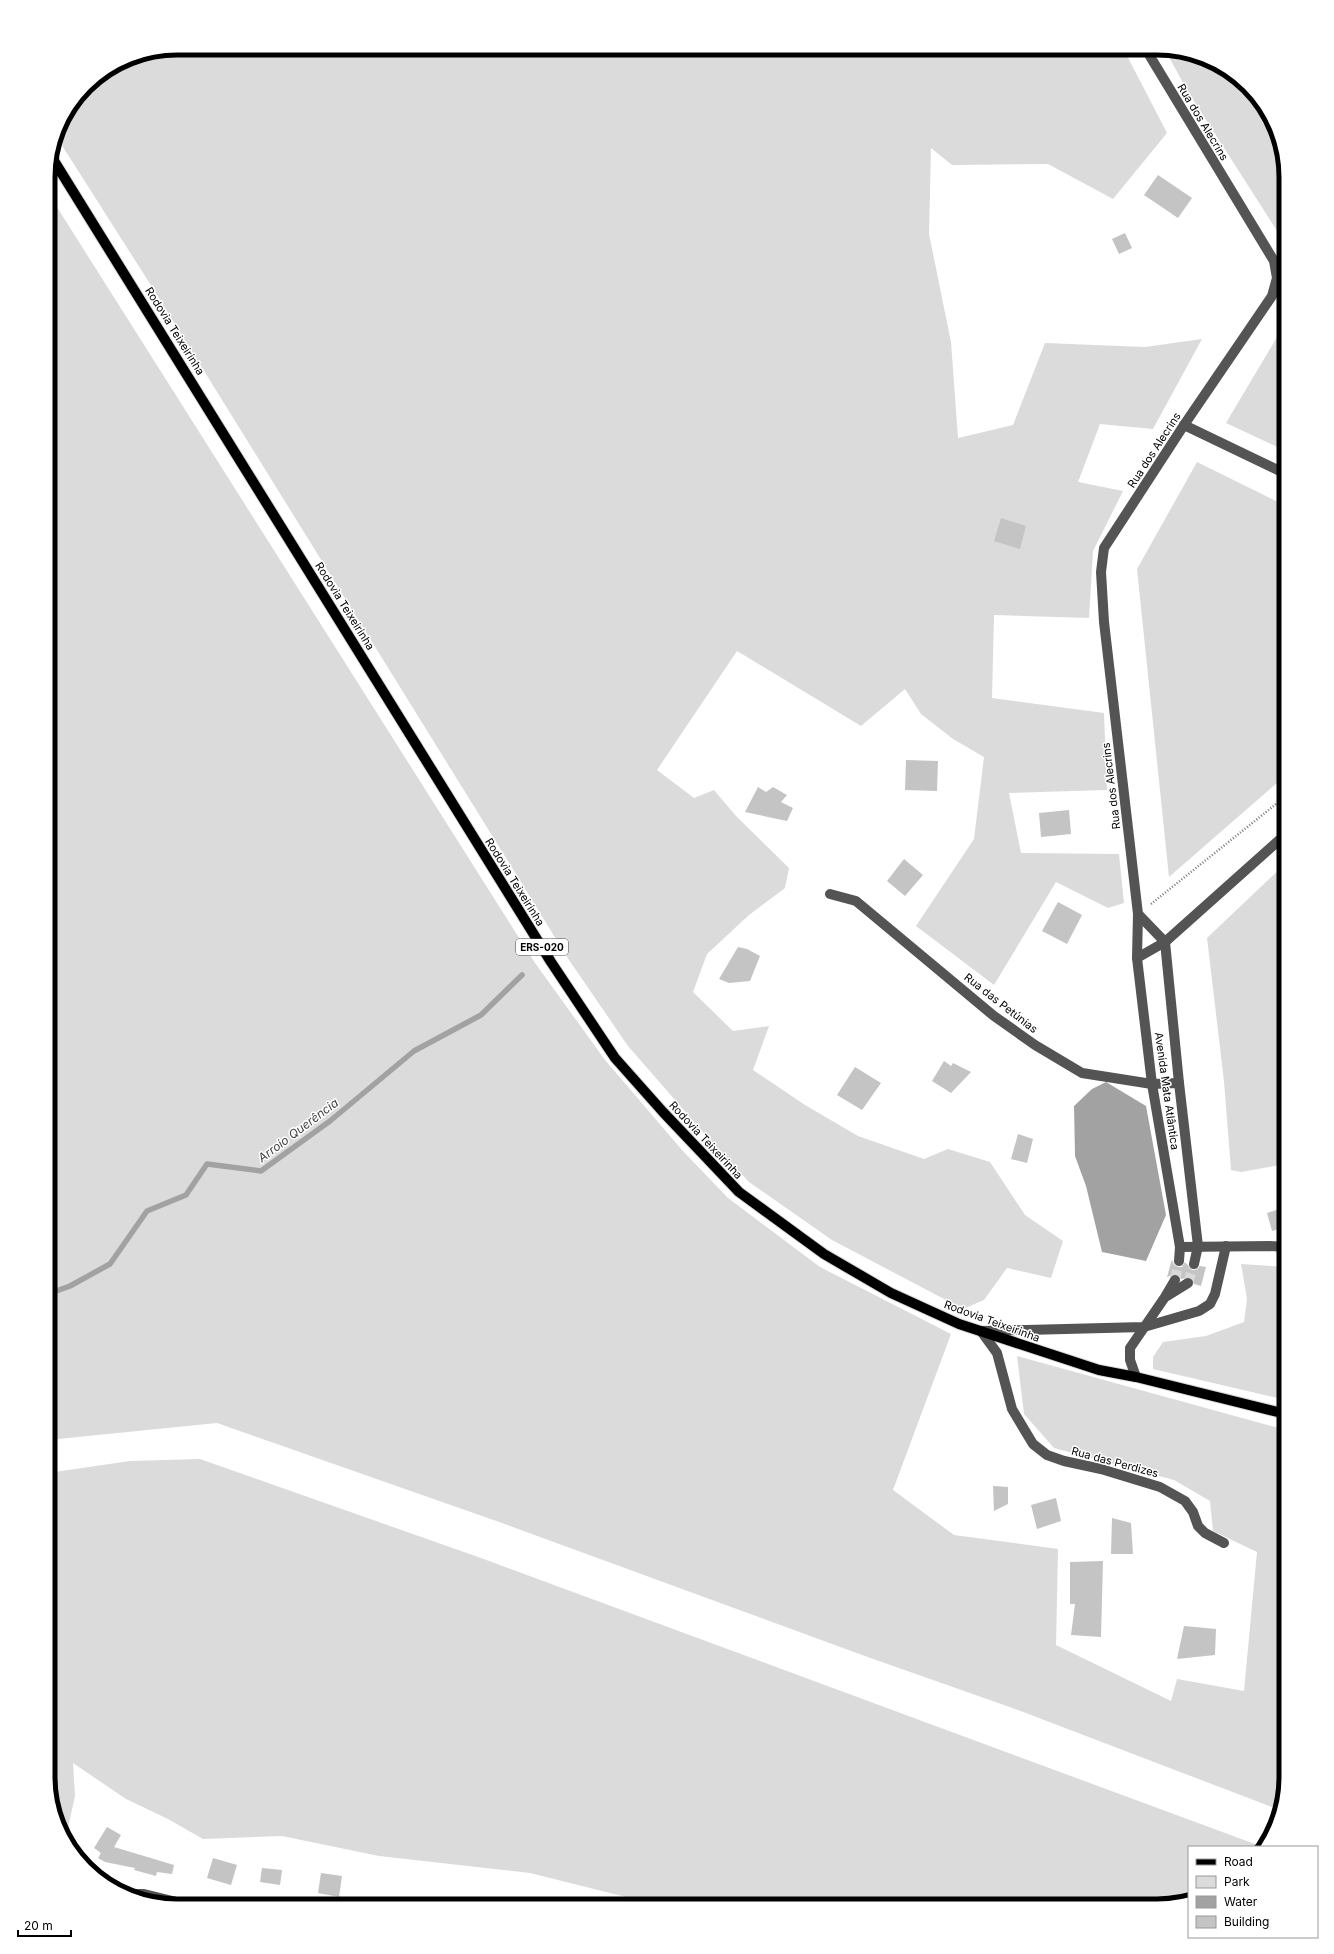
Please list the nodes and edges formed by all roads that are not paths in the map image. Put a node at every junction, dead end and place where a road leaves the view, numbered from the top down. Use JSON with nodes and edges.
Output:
{"nodes":[{"id":1,"x":1149,"y":55,"type":"edge"},
{"id":2,"x":56,"y":163,"type":"edge"},
{"id":3,"x":55,"y":166,"type":"edge"},
{"id":4,"x":62,"y":172,"type":"junction"},
{"id":5,"x":1184,"y":425,"type":"junction"},
{"id":6,"x":1279,"y":471,"type":"edge"},
{"id":7,"x":1279,"y":840,"type":"edge"},
{"id":8,"x":830,"y":894,"type":"dead end"},
{"id":9,"x":1138,"y":914,"type":"junction"},
{"id":10,"x":1165,"y":942,"type":"junction"},
{"id":11,"x":1137,"y":958,"type":"junction"},
{"id":12,"x":1179,"y":1083,"type":"junction"},
{"id":13,"x":1152,"y":1084,"type":"junction"},
{"id":14,"x":1198,"y":1246,"type":"junction"},
{"id":15,"x":1226,"y":1246,"type":"junction"},
{"id":16,"x":1180,"y":1247,"type":"junction"},
{"id":17,"x":1279,"y":1247,"type":"edge"},
{"id":18,"x":1179,"y":1260,"type":"tunnel mouth"},
{"id":19,"x":1194,"y":1264,"type":"tunnel mouth"},
{"id":20,"x":1175,"y":1280,"type":"tunnel mouth"},
{"id":21,"x":1188,"y":1283,"type":"tunnel mouth"},
{"id":22,"x":1165,"y":1298,"type":"junction"},
{"id":23,"x":1144,"y":1327,"type":"junction"},
{"id":24,"x":981,"y":1332,"type":"junction"},
{"id":25,"x":1136,"y":1377,"type":"junction"},
{"id":26,"x":1279,"y":1412,"type":"edge"},
{"id":27,"x":1224,"y":1543,"type":"dead end"},
{"id":28,"x":142,"y":1894,"type":"edge"},
{"id":29,"x":159,"y":1898,"type":"edge"}],
"edges":[{"from":1,"to":5,"type":"street","name":"Rua dos Alecrins"},
{"from":2,"to":4,"type":"main road","name":"Rodovia Teixeirinha","number":"ERS-020"},
{"from":3,"to":4,"type":"main road"},
{"from":4,"to":24,"type":"main road","name":"Rodovia Teixeirinha","number":"ERS-020"},
{"from":5,"to":6,"type":"street"},
{"from":5,"to":9,"type":"street","name":"Rua dos Alecrins"},
{"from":7,"to":10,"type":"street"},
{"from":8,"to":13,"type":"street","name":"Rua das Petúnias"},
{"from":9,"to":10,"type":"street"},
{"from":9,"to":11,"type":"street","name":"Rua dos Alecrins"},
{"from":10,"to":11,"type":"street"},
{"from":10,"to":12,"type":"street","name":"Avenida Mata Atlântica"},
{"from":11,"to":13,"type":"street","name":"Avenida Mata Atlântica"},
{"from":12,"to":13,"type":"street","name":"Rua das Petúnias"},
{"from":12,"to":14,"type":"street","name":"Avenida Mata Atlântica"},
{"from":13,"to":16,"type":"street","name":"Avenida Mata Atlântica"},
{"from":14,"to":15,"type":"street"},
{"from":14,"to":16,"type":"street"},
{"from":14,"to":19,"type":"street","name":"Avenida Mata Atlântica"},
{"from":15,"to":17,"type":"street"},
{"from":15,"to":23,"type":"street"},
{"from":16,"to":18,"type":"street","name":"Avenida Mata Atlântica"},
{"from":20,"to":22,"type":"street"},
{"from":21,"to":22,"type":"street"},
{"from":22,"to":23,"type":"street"},
{"from":23,"to":24,"type":"street"},
{"from":23,"to":25,"type":"street"},
{"from":24,"to":25,"type":"main road","name":"Rodovia Teixeirinha","number":"ERS-020"},
{"from":24,"to":27,"type":"street","name":"Rua das Perdizes"},
{"from":25,"to":26,"type":"main road","name":"Rodovia Teixeirinha","number":"ERS-020"},
{"from":28,"to":29,"type":"street"}]}
